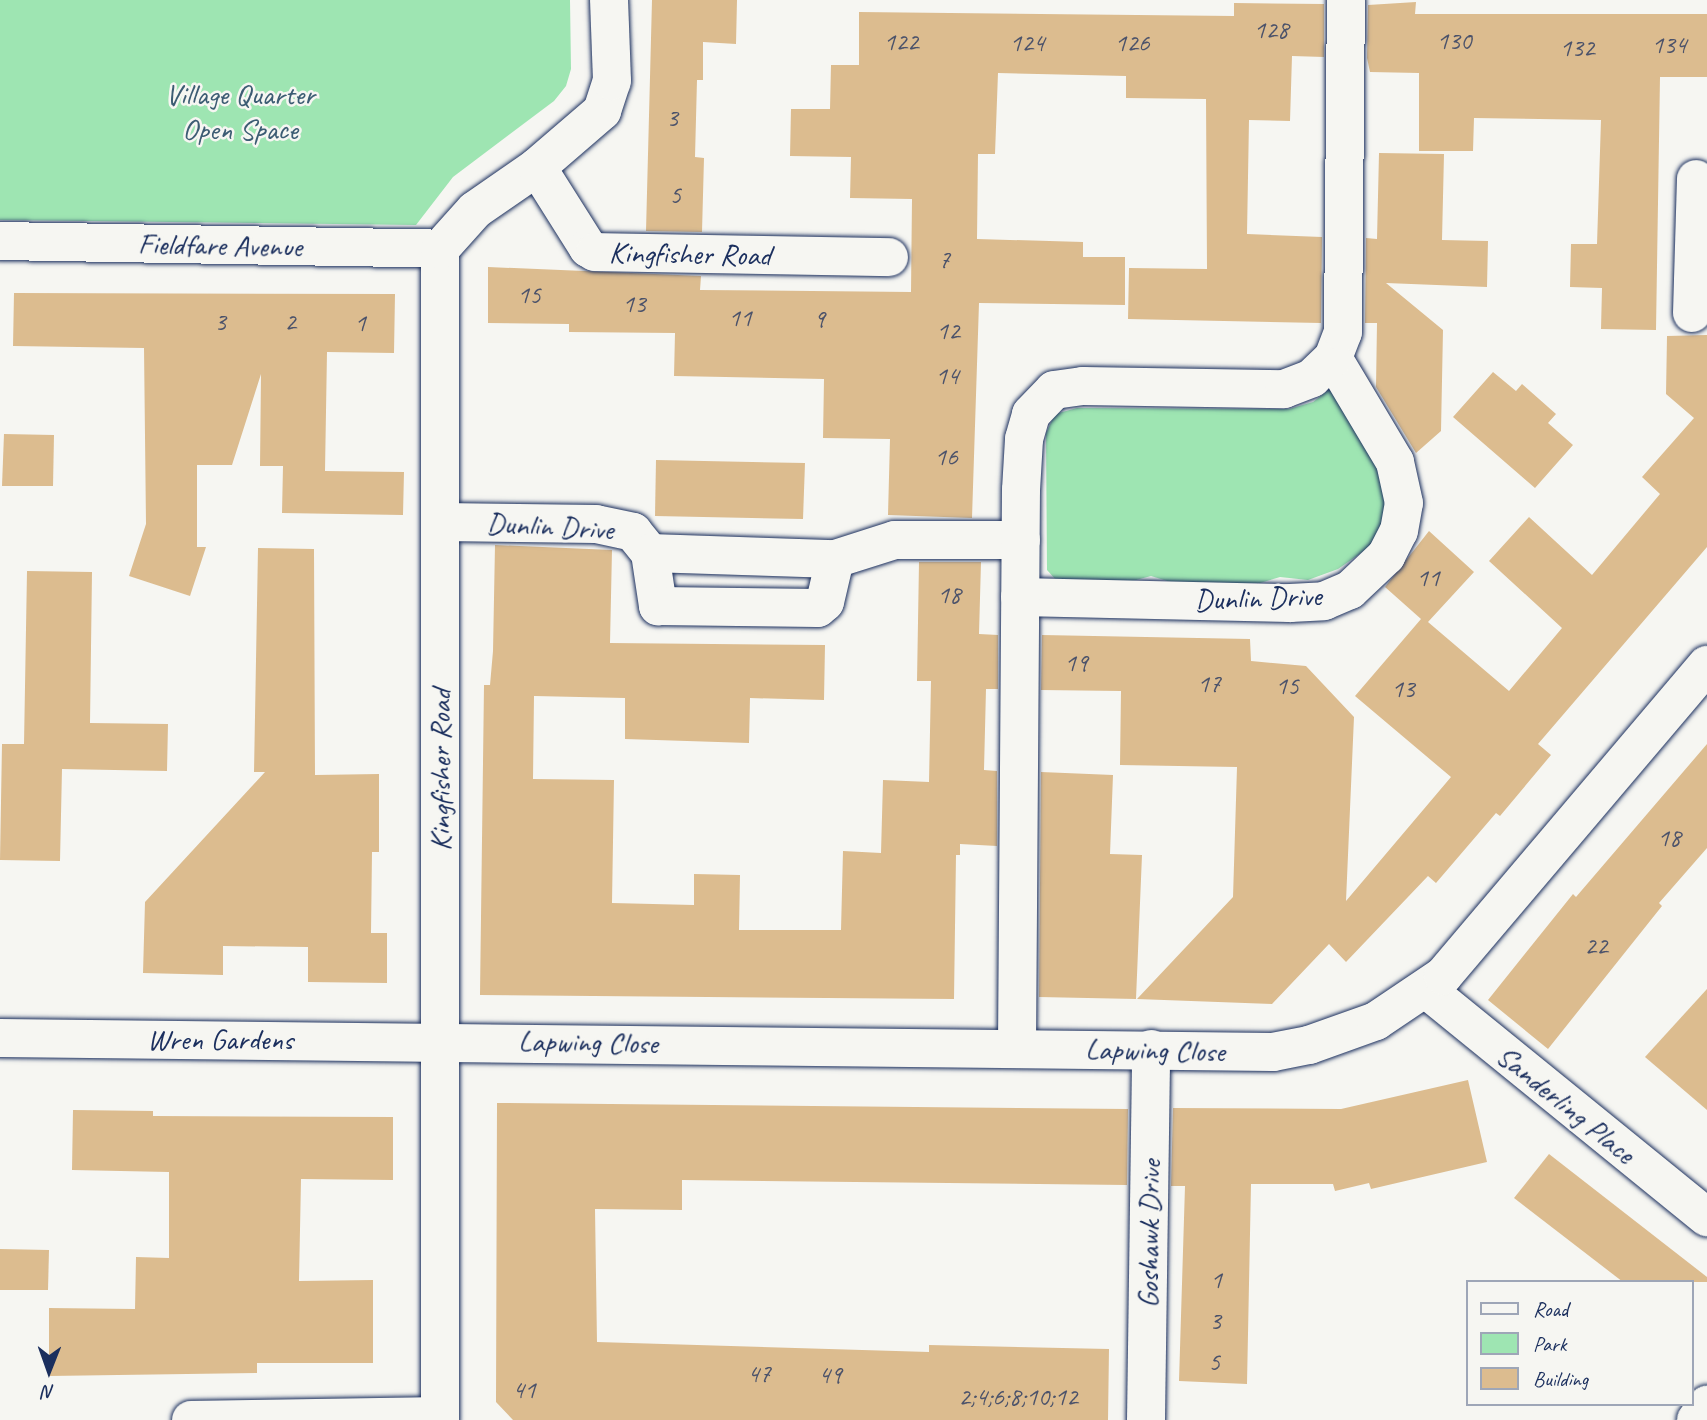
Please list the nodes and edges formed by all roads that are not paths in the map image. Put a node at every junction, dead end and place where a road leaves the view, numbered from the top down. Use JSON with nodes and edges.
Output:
{"nodes":[{"id":1,"x":608,"y":0,"type":"edge"},
{"id":2,"x":1346,"y":0,"type":"edge"},
{"id":3,"x":537,"y":167,"type":"junction"},
{"id":4,"x":1699,"y":202,"type":"edge"},
{"id":5,"x":0,"y":241,"type":"edge"},
{"id":6,"x":440,"y":249,"type":"junction"},
{"id":7,"x":889,"y":257,"type":"dead end"},
{"id":8,"x":1692,"y":313,"type":"dead end"},
{"id":9,"x":1333,"y":358,"type":"junction"},
{"id":10,"x":441,"y":522,"type":"junction"},
{"id":11,"x":1021,"y":540,"type":"junction"},
{"id":12,"x":650,"y":553,"type":"junction"},
{"id":13,"x":835,"y":559,"type":"junction"},
{"id":14,"x":1020,"y":597,"type":"junction"},
{"id":15,"x":1707,"y":664,"type":"edge"},
{"id":16,"x":1426,"y":989,"type":"junction"},
{"id":17,"x":0,"y":1038,"type":"edge"},
{"id":18,"x":440,"y":1041,"type":"junction"},
{"id":19,"x":1017,"y":1047,"type":"junction"},
{"id":20,"x":1151,"y":1049,"type":"junction"},
{"id":21,"x":1707,"y":1217,"type":"edge"},
{"id":22,"x":1707,"y":1405,"type":"edge"},
{"id":23,"x":440,"y":1418,"type":"edge"},
{"id":24,"x":191,"y":1420,"type":"edge"},
{"id":25,"x":1146,"y":1420,"type":"edge"},
{"id":26,"x":1696,"y":1420,"type":"edge"}],
"edges":[{"from":1,"to":3,"type":"street"},
{"from":2,"to":9,"type":"street"},
{"from":3,"to":6,"type":"street"},
{"from":3,"to":7,"type":"street","name":"Kingfisher Road"},
{"from":4,"to":8,"type":"street"},
{"from":5,"to":6,"type":"street","name":"Fieldfare Avenue"},
{"from":6,"to":10,"type":"street","name":"Kingfisher Road"},
{"from":9,"to":11,"type":"street"},
{"from":9,"to":14,"type":"street","name":"Dunlin Drive"},
{"from":10,"to":12,"type":"street","name":"Dunlin Drive"},
{"from":10,"to":18,"type":"street","name":"Kingfisher Road"},
{"from":11,"to":13,"type":"street","name":"Dunlin Drive"},
{"from":11,"to":14,"type":"street"},
{"from":12,"to":13,"type":"street","name":"Dunlin Drive"},
{"from":12,"to":13,"type":"street","name":"Dunlin Drive"},
{"from":14,"to":19,"type":"street"},
{"from":15,"to":16,"type":"street","name":"Lapwing Close"},
{"from":16,"to":20,"type":"street","name":"Lapwing Close"},
{"from":16,"to":21,"type":"street","name":"Sanderling Place"},
{"from":17,"to":18,"type":"street","name":"Wren Gardens"},
{"from":18,"to":19,"type":"street","name":"Lapwing Close"},
{"from":18,"to":23,"type":"street","name":"Kingfisher Road"},
{"from":19,"to":20,"type":"street","name":"Lapwing Close"},
{"from":20,"to":25,"type":"street","name":"Goshawk Drive"},
{"from":22,"to":26,"type":"street"},
{"from":23,"to":24,"type":"street"}]}
